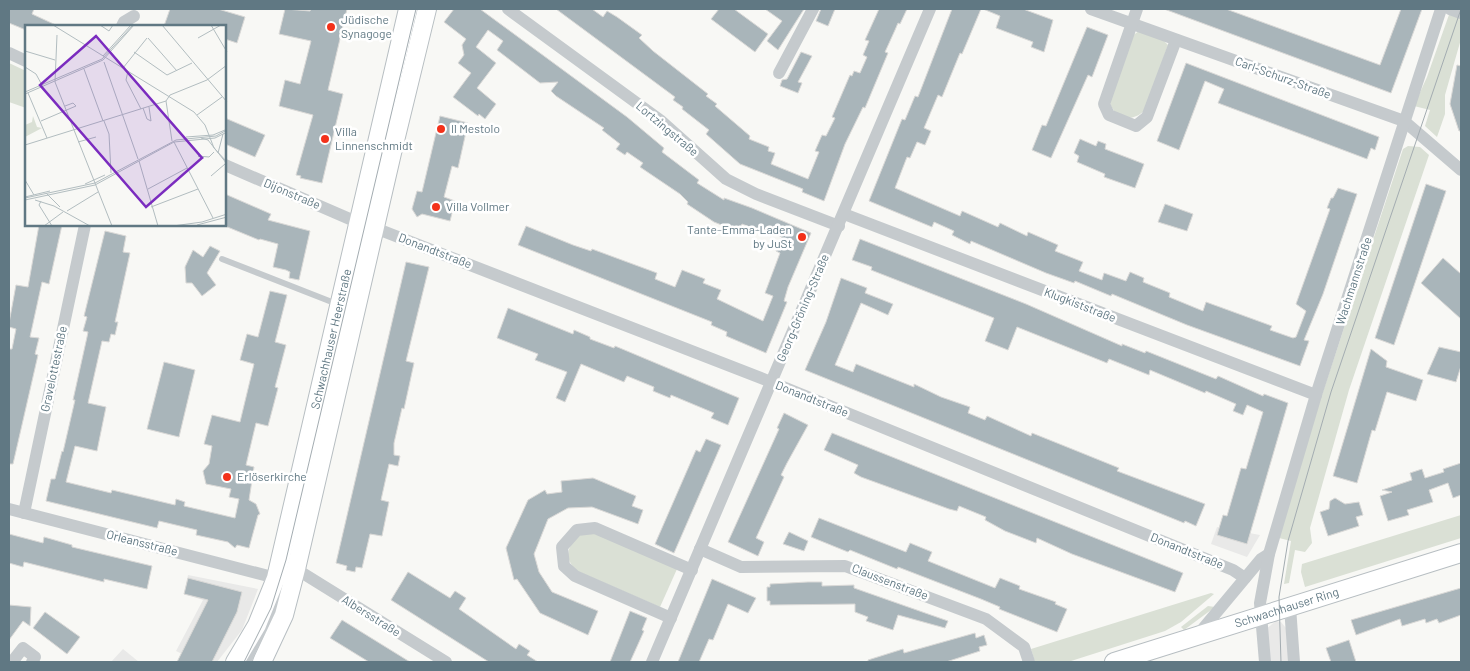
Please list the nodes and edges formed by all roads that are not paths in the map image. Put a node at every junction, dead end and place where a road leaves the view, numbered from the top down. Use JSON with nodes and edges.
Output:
{"nodes":[{"id":1,"x":408,"y":9,"type":"edge"},
{"id":2,"x":427,"y":9,"type":"edge"},
{"id":3,"x":508,"y":9,"type":"edge"},
{"id":4,"x":813,"y":9,"type":"edge"},
{"id":5,"x":930,"y":9,"type":"edge"},
{"id":6,"x":1091,"y":9,"type":"edge"},
{"id":7,"x":1138,"y":9,"type":"edge"},
{"id":8,"x":1441,"y":9,"type":"edge"},
{"id":9,"x":1450,"y":9,"type":"edge"},
{"id":10,"x":1461,"y":12,"type":"edge"},
{"id":11,"x":134,"y":16,"type":"dead end"},
{"id":12,"x":1132,"y":24,"type":"junction"},
{"id":13,"x":122,"y":25,"type":"edge"},
{"id":14,"x":1176,"y":40,"type":"junction"},
{"id":15,"x":9,"y":53,"type":"edge"},
{"id":16,"x":25,"y":61,"type":"edge"},
{"id":17,"x":779,"y":73,"type":"dead end"},
{"id":18,"x":400,"y":88,"type":"dead end"},
{"id":19,"x":1404,"y":121,"type":"junction"},
{"id":20,"x":226,"y":165,"type":"edge"},
{"id":21,"x":1461,"y":170,"type":"edge"},
{"id":22,"x":844,"y":214,"type":"junction"},
{"id":23,"x":367,"y":225,"type":"junction"},
{"id":24,"x":85,"y":226,"type":"edge"},
{"id":25,"x":839,"y":226,"type":"junction"},
{"id":26,"x":222,"y":259,"type":"dead end"},
{"id":27,"x":340,"y":305,"type":"junction"},
{"id":28,"x":337,"y":355,"type":"dead end"},
{"id":29,"x":771,"y":382,"type":"junction"},
{"id":30,"x":1316,"y":395,"type":"junction"},
{"id":31,"x":9,"y":509,"type":"edge"},
{"id":32,"x":24,"y":513,"type":"junction"},
{"id":33,"x":700,"y":549,"type":"junction"},
{"id":34,"x":1461,"y":553,"type":"edge"},
{"id":35,"x":1269,"y":554,"type":"junction"},
{"id":36,"x":692,"y":570,"type":"junction"},
{"id":37,"x":286,"y":574,"type":"junction"},
{"id":38,"x":1245,"y":578,"type":"junction"},
{"id":39,"x":1290,"y":608,"type":"junction"},
{"id":40,"x":1260,"y":617,"type":"junction"},
{"id":41,"x":671,"y":618,"type":"junction"},
{"id":42,"x":1196,"y":636,"type":"junction"},
{"id":43,"x":12,"y":662,"type":"edge"},
{"id":44,"x":32,"y":662,"type":"edge"},
{"id":45,"x":235,"y":662,"type":"edge"},
{"id":46,"x":248,"y":662,"type":"edge"},
{"id":47,"x":262,"y":662,"type":"edge"},
{"id":48,"x":446,"y":662,"type":"edge"},
{"id":49,"x":652,"y":662,"type":"edge"},
{"id":50,"x":1029,"y":662,"type":"edge"},
{"id":51,"x":1114,"y":662,"type":"edge"},
{"id":52,"x":1265,"y":662,"type":"edge"},
{"id":53,"x":1294,"y":662,"type":"edge"}],
"edges":[{"from":1,"to":23,"type":"main road","name":"Schwachhauser Heerstraße"},
{"from":2,"to":23,"type":"main road","name":"Schwachhauser Heerstraße"},
{"from":3,"to":25,"type":"street","name":"Lortzingstraße"},
{"from":4,"to":17,"type":"street"},
{"from":5,"to":22,"type":"street","name":"Georg-Gröning-Straße"},
{"from":6,"to":12,"type":"street","name":"Carl-Schurz-Straße"},
{"from":7,"to":12,"type":"street"},
{"from":8,"to":19,"type":"street","name":"Wachmannstraße"},
{"from":9,"to":10,"type":"street"},
{"from":11,"to":13,"type":"street"},
{"from":12,"to":14,"type":"street","name":"Carl-Schurz-Straße"},
{"from":12,"to":14,"type":"street"},
{"from":14,"to":19,"type":"street","name":"Carl-Schurz-Straße"},
{"from":15,"to":16,"type":"street"},
{"from":18,"to":28,"type":"lane"},
{"from":19,"to":21,"type":"street","name":"Carl-Schurz-Straße"},
{"from":19,"to":30,"type":"street","name":"Wachmannstraße"},
{"from":20,"to":23,"type":"street","name":"Dijonstraße"},
{"from":22,"to":25,"type":"street","name":"Georg-Gröning-Straße"},
{"from":22,"to":30,"type":"street","name":"Klugkiststraße"},
{"from":23,"to":27,"type":"main road","name":"Schwachhauser Heerstraße"},
{"from":23,"to":29,"type":"street","name":"Donandtstraße"},
{"from":23,"to":37,"type":"main road","name":"Schwachhauser Heerstraße"},
{"from":24,"to":32,"type":"street","name":"Gravelottestraße"},
{"from":25,"to":29,"type":"street","name":"Georg-Gröning-Straße"},
{"from":26,"to":27,"type":"lane"},
{"from":27,"to":37,"type":"main road","name":"Schwachhauser Heerstraße"},
{"from":29,"to":33,"type":"street","name":"Georg-Gröning-Straße"},
{"from":29,"to":38,"type":"street","name":"Donandtstraße"},
{"from":30,"to":35,"type":"street","name":"Wachmannstraße"},
{"from":31,"to":32,"type":"street","name":"Orleansstraße"},
{"from":32,"to":37,"type":"street","name":"Orleansstraße"},
{"from":33,"to":36,"type":"street","name":"Georg-Gröning-Straße"},
{"from":33,"to":50,"type":"street","name":"Claussenstraße"},
{"from":34,"to":39,"type":"main road","name":"Schwachhauser Ring"},
{"from":35,"to":38,"type":"street"},
{"from":35,"to":40,"type":"street","name":"Wachmannstraße"},
{"from":36,"to":41,"type":"street","name":"Georg-Gröning-Straße"},
{"from":36,"to":41,"type":"street"},
{"from":37,"to":45,"type":"main road","name":"Schwachhauser Heerstraße"},
{"from":37,"to":46,"type":"lane"},
{"from":37,"to":47,"type":"main road","name":"Schwachhauser Heerstraße"},
{"from":37,"to":48,"type":"street","name":"Albersstraße"},
{"from":38,"to":42,"type":"street"},
{"from":39,"to":40,"type":"main road","name":"Schwachhauser Ring"},
{"from":39,"to":53,"type":"street"},
{"from":40,"to":42,"type":"main road","name":"Schwachhauser Ring"},
{"from":40,"to":52,"type":"street","name":"Wachmannstraße"},
{"from":41,"to":49,"type":"street","name":"Georg-Gröning-Straße"},
{"from":42,"to":51,"type":"main road","name":"Schwachhauser Ring"},
{"from":43,"to":44,"type":"street"}]}
